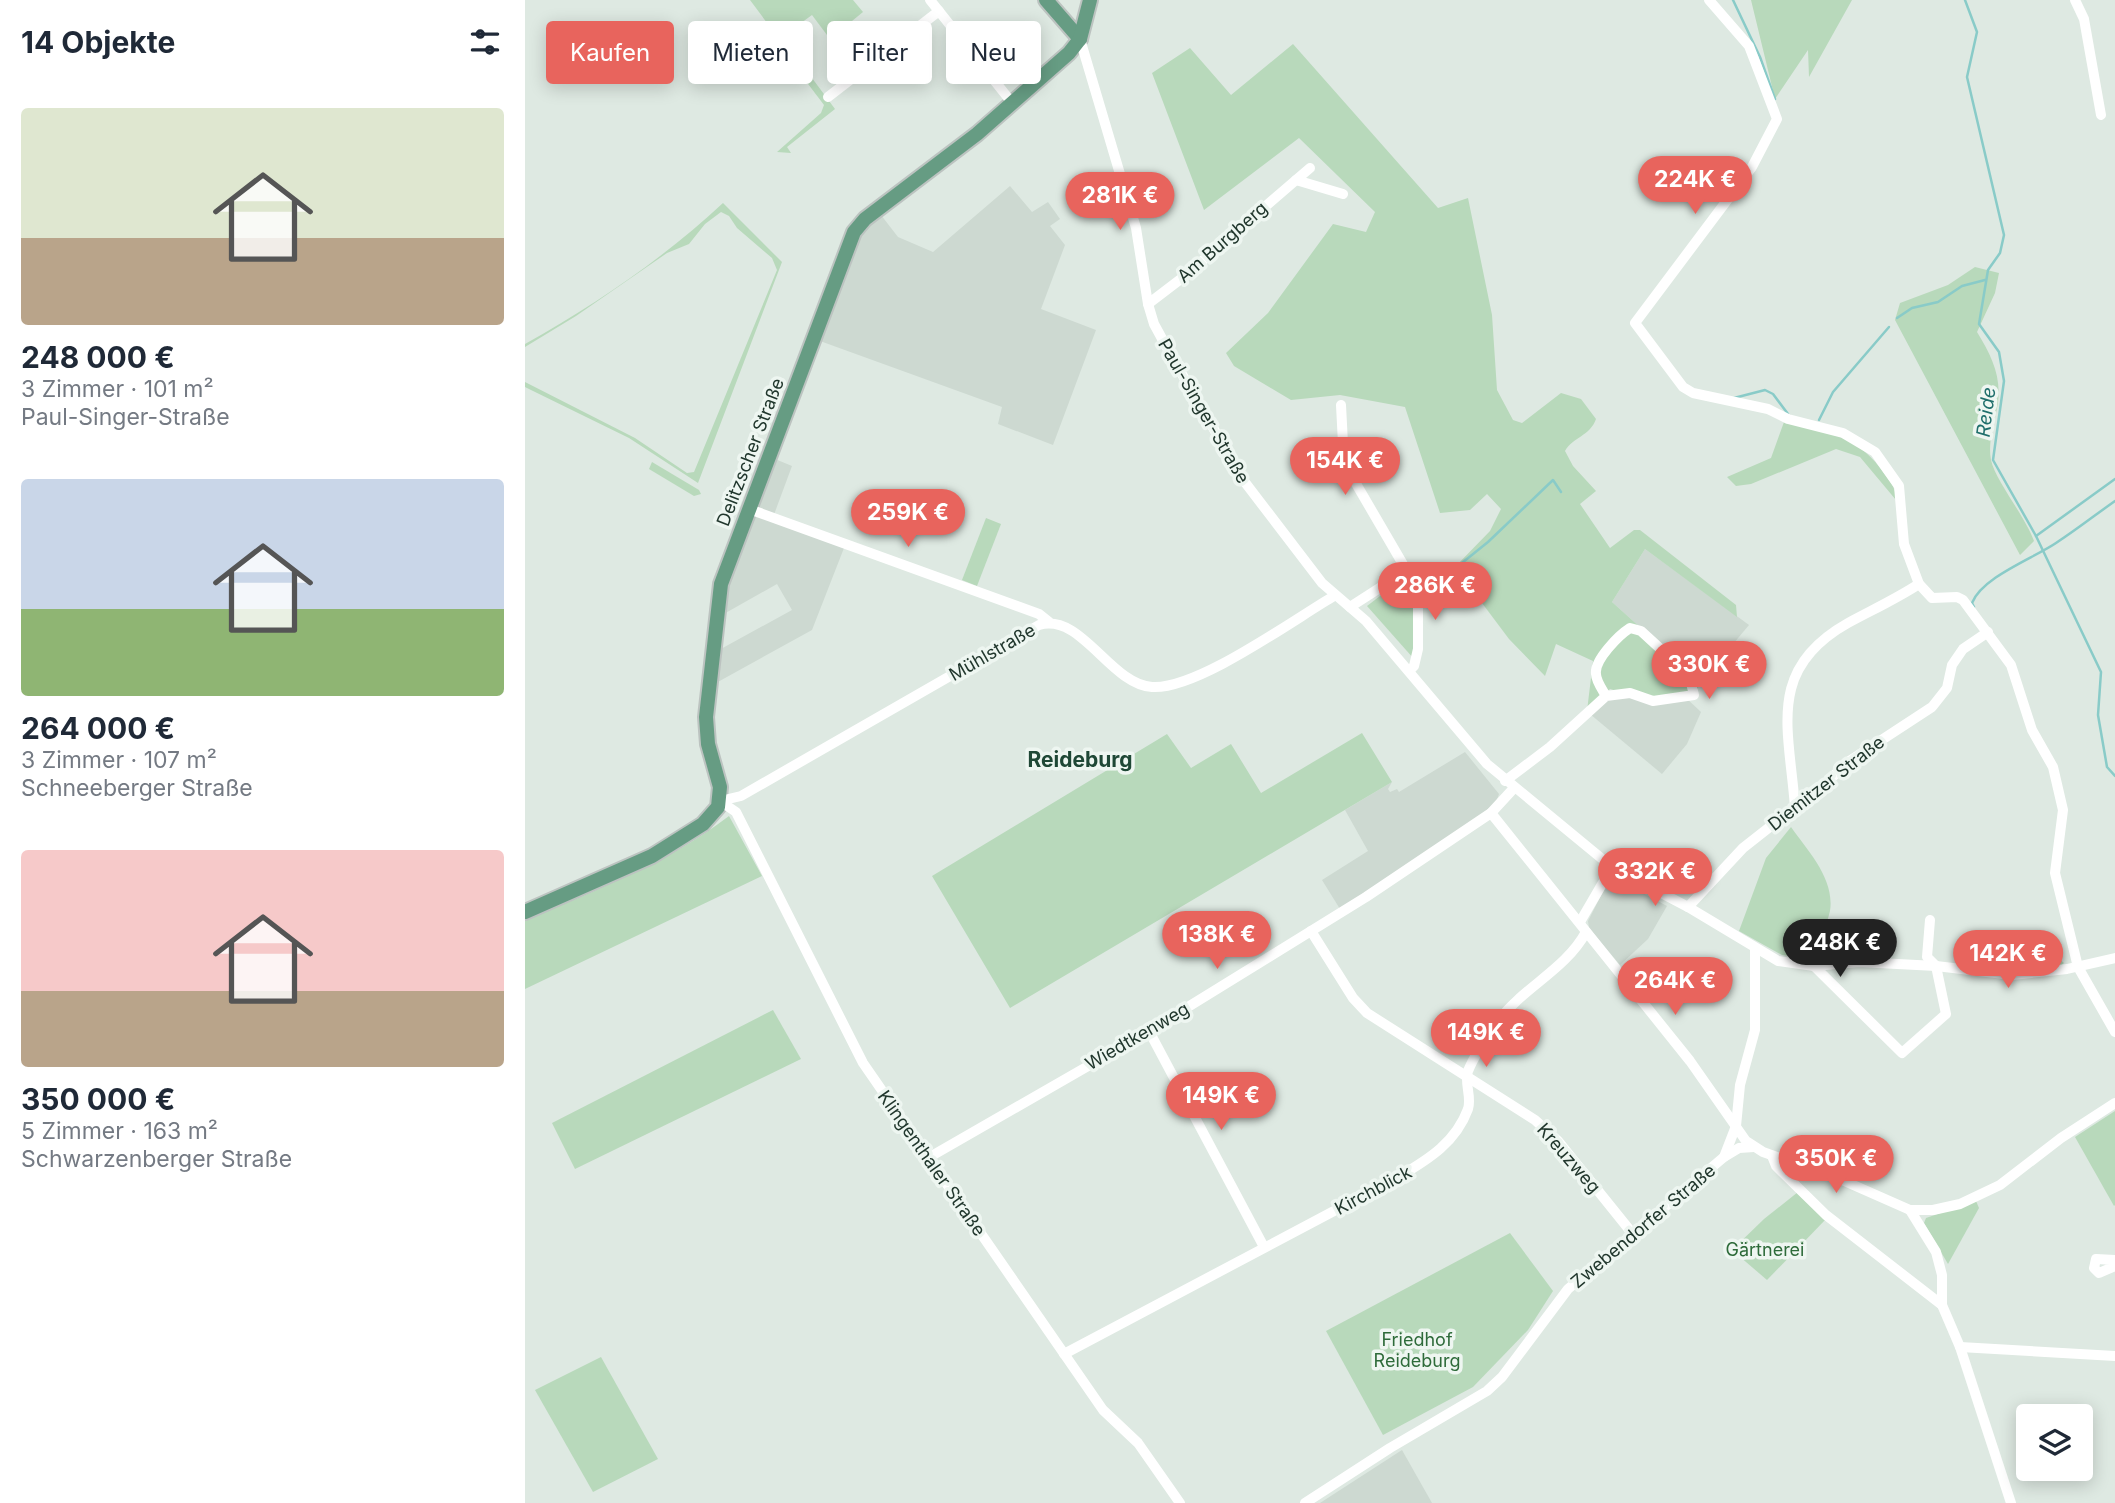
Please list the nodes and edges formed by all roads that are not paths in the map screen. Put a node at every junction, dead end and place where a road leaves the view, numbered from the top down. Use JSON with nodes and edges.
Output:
{"nodes":[{"id":1,"x":930,"y":0,"type":"edge"},
{"id":2,"x":1046,"y":0,"type":"edge"},
{"id":3,"x":1090,"y":0,"type":"edge"},
{"id":4,"x":1709,"y":0,"type":"edge"},
{"id":5,"x":2075,"y":0,"type":"edge"},
{"id":6,"x":939,"y":11,"type":"junction"},
{"id":7,"x":1080,"y":39,"type":"junction"},
{"id":8,"x":828,"y":97,"type":"dead end"},
{"id":9,"x":1013,"y":104,"type":"junction"},
{"id":10,"x":2101,"y":115,"type":"dead end"},
{"id":11,"x":1310,"y":168,"type":"dead end"},
{"id":12,"x":1296,"y":180,"type":"junction"},
{"id":13,"x":1343,"y":194,"type":"dead end"},
{"id":14,"x":1148,"y":304,"type":"junction"},
{"id":15,"x":1341,"y":405,"type":"dead end"},
{"id":16,"x":749,"y":509,"type":"junction"},
{"id":17,"x":1406,"y":571,"type":"junction"},
{"id":18,"x":1919,"y":584,"type":"junction"},
{"id":19,"x":1906,"y":593,"type":"junction"},
{"id":20,"x":1334,"y":596,"type":"junction"},
{"id":21,"x":1932,"y":598,"type":"junction"},
{"id":22,"x":1350,"y":607,"type":"junction"},
{"id":23,"x":1049,"y":622,"type":"junction"},
{"id":24,"x":1989,"y":632,"type":"junction"},
{"id":25,"x":1409,"y":670,"type":"junction"},
{"id":26,"x":1606,"y":696,"type":"junction"},
{"id":27,"x":1509,"y":784,"type":"junction"},
{"id":28,"x":730,"y":802,"type":"junction"},
{"id":29,"x":1795,"y":807,"type":"junction"},
{"id":30,"x":1491,"y":813,"type":"junction"},
{"id":31,"x":1612,"y":867,"type":"junction"},
{"id":32,"x":1688,"y":907,"type":"junction"},
{"id":33,"x":525,"y":912,"type":"edge"},
{"id":34,"x":1930,"y":920,"type":"dead end"},
{"id":35,"x":1583,"y":927,"type":"junction"},
{"id":36,"x":1311,"y":931,"type":"junction"},
{"id":37,"x":1755,"y":948,"type":"junction"},
{"id":38,"x":2115,"y":958,"type":"edge"},
{"id":39,"x":1814,"y":965,"type":"junction"},
{"id":40,"x":1936,"y":966,"type":"junction"},
{"id":41,"x":2078,"y":967,"type":"junction"},
{"id":42,"x":1149,"y":1031,"type":"junction"},
{"id":43,"x":2115,"y":1032,"type":"edge"},
{"id":44,"x":1467,"y":1076,"type":"junction"},
{"id":45,"x":2115,"y":1103,"type":"edge"},
{"id":46,"x":1736,"y":1126,"type":"junction"},
{"id":47,"x":1754,"y":1147,"type":"junction"},
{"id":48,"x":1772,"y":1156,"type":"junction"},
{"id":49,"x":1724,"y":1157,"type":"junction"},
{"id":50,"x":928,"y":1158,"type":"junction"},
{"id":51,"x":1910,"y":1210,"type":"junction"},
{"id":52,"x":1632,"y":1233,"type":"junction"},
{"id":53,"x":1264,"y":1247,"type":"junction"},
{"id":54,"x":2115,"y":1259,"type":"edge"},
{"id":55,"x":2115,"y":1266,"type":"edge"},
{"id":56,"x":1942,"y":1305,"type":"junction"},
{"id":57,"x":1960,"y":1347,"type":"junction"},
{"id":58,"x":1064,"y":1354,"type":"junction"},
{"id":59,"x":2115,"y":1356,"type":"edge"},
{"id":60,"x":1180,"y":1503,"type":"edge"},
{"id":61,"x":1305,"y":1503,"type":"edge"},
{"id":62,"x":2011,"y":1503,"type":"edge"}],
"edges":[{"from":1,"to":6,"type":"street"},
{"from":2,"to":7,"type":"main road"},
{"from":3,"to":7,"type":"main road"},
{"from":4,"to":18,"type":"street"},
{"from":5,"to":10,"type":"street"},
{"from":6,"to":8,"type":"street"},
{"from":6,"to":9,"type":"street"},
{"from":7,"to":9,"type":"main road","name":"Delitzscher Straße"},
{"from":7,"to":14,"type":"street","name":"Paul-Singer-Straße"},
{"from":9,"to":16,"type":"main road","name":"Delitzscher Straße"},
{"from":11,"to":12,"type":"street","name":"Am Burgberg"},
{"from":12,"to":13,"type":"street"},
{"from":12,"to":14,"type":"street","name":"Am Burgberg"},
{"from":14,"to":20,"type":"street","name":"Paul-Singer-Straße"},
{"from":15,"to":17,"type":"street"},
{"from":16,"to":23,"type":"street"},
{"from":16,"to":28,"type":"main road","name":"Delitzscher Straße"},
{"from":17,"to":22,"type":"street"},
{"from":17,"to":25,"type":"street"},
{"from":18,"to":19,"type":"street"},
{"from":18,"to":21,"type":"street"},
{"from":19,"to":21,"type":"street"},
{"from":19,"to":29,"type":"street"},
{"from":20,"to":22,"type":"street","name":"Paul-Singer-Straße"},
{"from":20,"to":23,"type":"street","name":"Mühlstraße"},
{"from":21,"to":24,"type":"street"},
{"from":22,"to":25,"type":"street","name":"Paul-Singer-Straße"},
{"from":23,"to":28,"type":"street","name":"Mühlstraße"},
{"from":24,"to":29,"type":"street","name":"Diemitzer Straße"},
{"from":24,"to":41,"type":"street"},
{"from":25,"to":27,"type":"street","name":"Paul-Singer-Straße"},
{"from":26,"to":26,"type":"street"},
{"from":26,"to":27,"type":"street"},
{"from":27,"to":30,"type":"street","name":"Wiedtkenweg"},
{"from":27,"to":31,"type":"street","name":"Paul-Singer-Straße"},
{"from":28,"to":33,"type":"main road"},
{"from":28,"to":50,"type":"street","name":"Klingenthaler Straße"},
{"from":29,"to":32,"type":"street","name":"Diemitzer Straße"},
{"from":30,"to":35,"type":"street"},
{"from":30,"to":36,"type":"street","name":"Wiedtkenweg"},
{"from":31,"to":32,"type":"street","name":"Paul-Singer-Straße"},
{"from":31,"to":35,"type":"street"},
{"from":32,"to":37,"type":"street","name":"Paul-Singer-Straße"},
{"from":34,"to":40,"type":"street"},
{"from":35,"to":44,"type":"street","name":"Kirchblick"},
{"from":35,"to":46,"type":"street"},
{"from":36,"to":42,"type":"street","name":"Wiedtkenweg"},
{"from":36,"to":44,"type":"street","name":"Kreuzweg"},
{"from":37,"to":39,"type":"street","name":"Paul-Singer-Straße"},
{"from":37,"to":46,"type":"street","name":"Zwebendorfer Straße"},
{"from":38,"to":41,"type":"street","name":"Paul-Singer-Straße"},
{"from":39,"to":40,"type":"street","name":"Paul-Singer-Straße"},
{"from":39,"to":40,"type":"street"},
{"from":40,"to":41,"type":"street","name":"Paul-Singer-Straße"},
{"from":41,"to":43,"type":"street"},
{"from":42,"to":50,"type":"street","name":"Wiedtkenweg"},
{"from":42,"to":53,"type":"street"},
{"from":44,"to":52,"type":"street","name":"Kreuzweg"},
{"from":44,"to":53,"type":"street","name":"Kirchblick"},
{"from":45,"to":51,"type":"street"},
{"from":46,"to":47,"type":"street"},
{"from":46,"to":49,"type":"street","name":"Zwebendorfer Straße"},
{"from":47,"to":48,"type":"street"},
{"from":47,"to":49,"type":"street","name":"Zwebendorfer Straße"},
{"from":48,"to":51,"type":"street"},
{"from":48,"to":56,"type":"street"},
{"from":49,"to":52,"type":"street","name":"Zwebendorfer Straße"},
{"from":50,"to":58,"type":"street","name":"Klingenthaler Straße"},
{"from":51,"to":56,"type":"street"},
{"from":52,"to":61,"type":"street","name":"Zwebendorfer Straße"},
{"from":53,"to":58,"type":"street","name":"Kirchblick"},
{"from":54,"to":55,"type":"street"},
{"from":56,"to":57,"type":"street"},
{"from":57,"to":59,"type":"street"},
{"from":57,"to":62,"type":"street"},
{"from":58,"to":60,"type":"street","name":"Klingenthaler Straße"}]}
